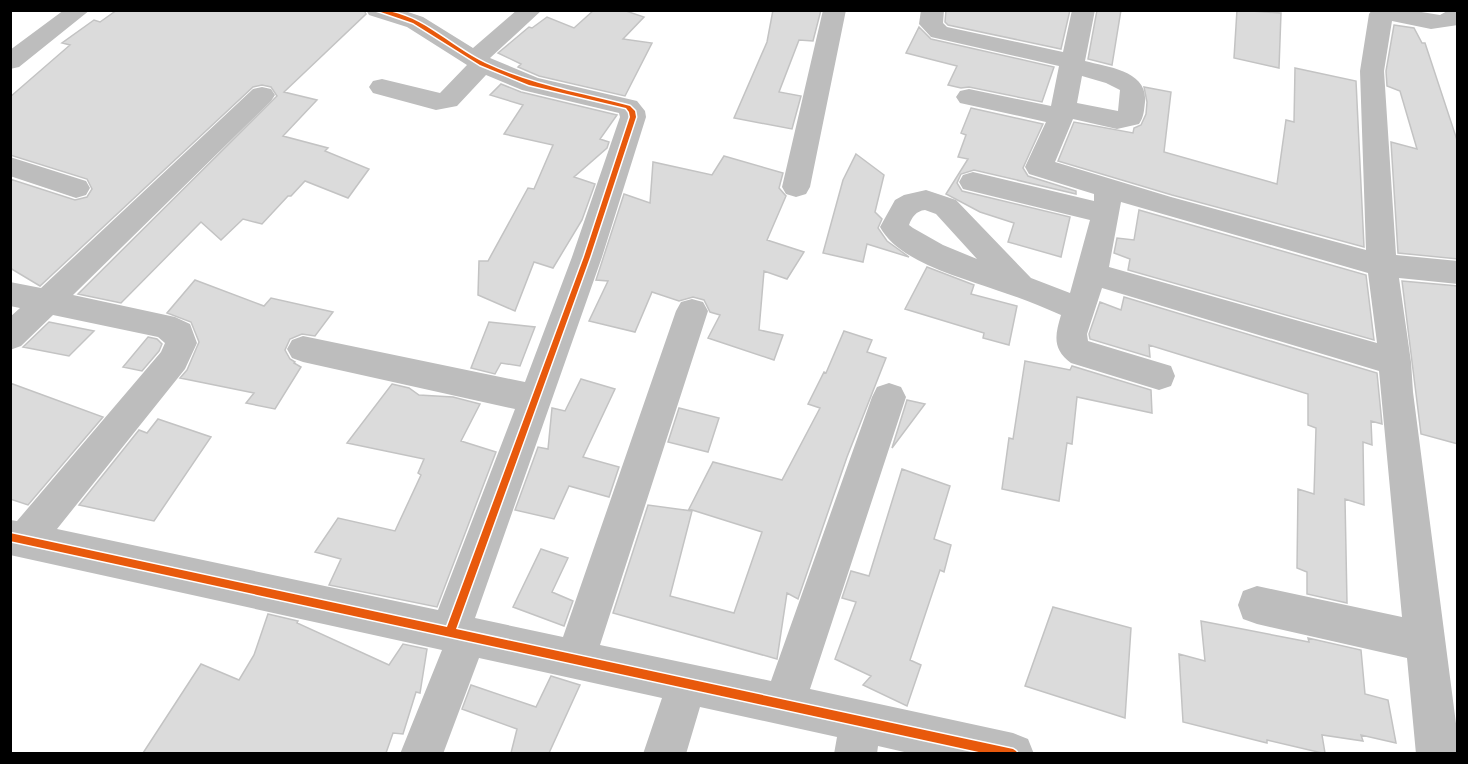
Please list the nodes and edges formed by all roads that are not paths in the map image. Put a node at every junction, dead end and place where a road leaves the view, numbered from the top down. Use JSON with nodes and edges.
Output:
{"nodes":[{"id":1,"x":79,"y":10,"type":"edge"},
{"id":2,"x":376,"y":10,"type":"edge"},
{"id":3,"x":531,"y":10,"type":"edge"},
{"id":4,"x":835,"y":10,"type":"edge"},
{"id":5,"x":933,"y":10,"type":"edge"},
{"id":6,"x":1081,"y":11,"type":"edge"},
{"id":7,"x":421,"y":16,"type":"edge"},
{"id":8,"x":1456,"y":18,"type":"edge"},
{"id":9,"x":479,"y":61,"type":"junction"},
{"id":10,"x":10,"y":62,"type":"edge"},
{"id":11,"x":1072,"y":64,"type":"junction"},
{"id":12,"x":382,"y":87,"type":"dead end"},
{"id":13,"x":262,"y":95,"type":"dead end"},
{"id":14,"x":969,"y":97,"type":"dead end"},
{"id":15,"x":1062,"y":113,"type":"junction"},
{"id":16,"x":10,"y":166,"type":"edge"},
{"id":17,"x":1039,"y":167,"type":"junction"},
{"id":18,"x":973,"y":182,"type":"dead end"},
{"id":19,"x":796,"y":187,"type":"dead end"},
{"id":20,"x":76,"y":188,"type":"dead end"},
{"id":21,"x":1027,"y":195,"type":"junction"},
{"id":22,"x":1108,"y":201,"type":"junction"},
{"id":23,"x":1382,"y":265,"type":"junction"},
{"id":24,"x":1458,"y":273,"type":"edge"},
{"id":25,"x":1092,"y":274,"type":"junction"},
{"id":26,"x":1020,"y":286,"type":"dead end"},
{"id":27,"x":10,"y":294,"type":"edge"},
{"id":28,"x":46,"y":302,"type":"junction"},
{"id":29,"x":1079,"y":309,"type":"junction"},
{"id":30,"x":692,"y":311,"type":"dead end"},
{"id":31,"x":10,"y":337,"type":"edge"},
{"id":32,"x":303,"y":349,"type":"dead end"},
{"id":33,"x":1395,"y":362,"type":"junction"},
{"id":34,"x":1159,"y":376,"type":"dead end"},
{"id":35,"x":889,"y":397,"type":"dead end"},
{"id":36,"x":537,"y":399,"type":"junction"},
{"id":37,"x":18,"y":538,"type":"edge"},
{"id":38,"x":1257,"y":605,"type":"dead end"},
{"id":39,"x":459,"y":634,"type":"junction"},
{"id":40,"x":1425,"y":642,"type":"junction"},
{"id":41,"x":575,"y":659,"type":"junction"},
{"id":42,"x":687,"y":684,"type":"junction"},
{"id":43,"x":784,"y":704,"type":"junction"},
{"id":44,"x":858,"y":737,"type":"edge"},
{"id":45,"x":422,"y":753,"type":"edge"},
{"id":46,"x":664,"y":753,"type":"edge"},
{"id":47,"x":1013,"y":753,"type":"edge"},
{"id":48,"x":1438,"y":753,"type":"edge"}],
"edges":[{"from":1,"to":10,"type":"street"},
{"from":2,"to":7,"type":"street"},
{"from":3,"to":9,"type":"street"},
{"from":4,"to":19,"type":"street"},
{"from":5,"to":11,"type":"street"},
{"from":6,"to":11,"type":"street"},
{"from":7,"to":9,"type":"street"},
{"from":8,"to":23,"type":"street"},
{"from":9,"to":12,"type":"street"},
{"from":9,"to":36,"type":"street"},
{"from":11,"to":15,"type":"street"},
{"from":11,"to":15,"type":"street"},
{"from":13,"to":28,"type":"street"},
{"from":14,"to":15,"type":"street"},
{"from":15,"to":17,"type":"street"},
{"from":16,"to":20,"type":"street"},
{"from":17,"to":21,"type":"street"},
{"from":17,"to":22,"type":"street"},
{"from":18,"to":21,"type":"street"},
{"from":21,"to":22,"type":"street"},
{"from":22,"to":23,"type":"street"},
{"from":22,"to":25,"type":"street"},
{"from":23,"to":24,"type":"street"},
{"from":23,"to":33,"type":"street"},
{"from":25,"to":29,"type":"street"},
{"from":25,"to":33,"type":"street"},
{"from":26,"to":29,"type":"street"},
{"from":27,"to":28,"type":"street"},
{"from":28,"to":31,"type":"street"},
{"from":28,"to":37,"type":"street"},
{"from":29,"to":34,"type":"street"},
{"from":30,"to":41,"type":"street"},
{"from":32,"to":36,"type":"street"},
{"from":33,"to":40,"type":"street"},
{"from":35,"to":43,"type":"street"},
{"from":36,"to":39,"type":"street"},
{"from":37,"to":39,"type":"street"},
{"from":38,"to":40,"type":"street"},
{"from":39,"to":41,"type":"street"},
{"from":39,"to":45,"type":"street"},
{"from":40,"to":48,"type":"street"},
{"from":41,"to":42,"type":"street"},
{"from":42,"to":43,"type":"street"},
{"from":42,"to":46,"type":"street"},
{"from":43,"to":44,"type":"street"},
{"from":44,"to":47,"type":"street"}]}
